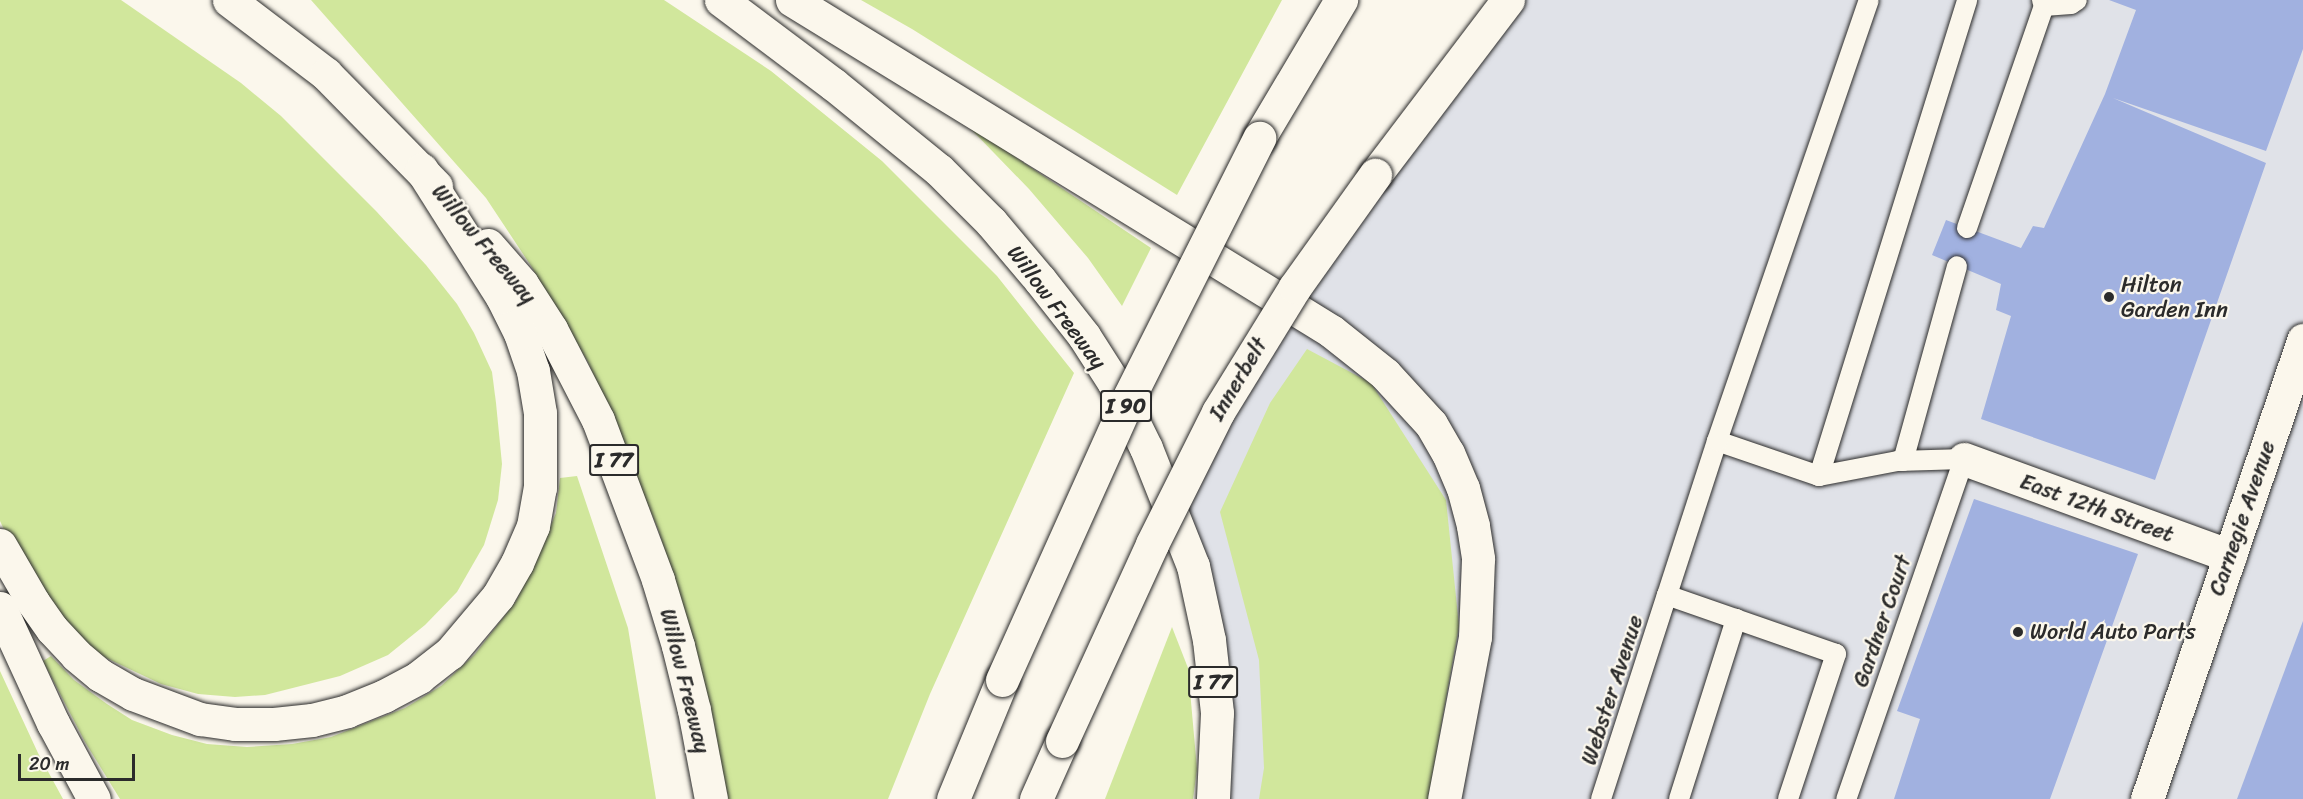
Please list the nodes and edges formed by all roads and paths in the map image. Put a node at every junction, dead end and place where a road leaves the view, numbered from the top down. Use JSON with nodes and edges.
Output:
{"nodes":[{"id":1,"x":229,"y":0,"type":"edge"},
{"id":2,"x":721,"y":0,"type":"edge"},
{"id":3,"x":792,"y":0,"type":"edge"},
{"id":4,"x":1341,"y":0,"type":"edge"},
{"id":5,"x":1508,"y":0,"type":"edge"},
{"id":6,"x":1869,"y":0,"type":"edge"},
{"id":7,"x":1967,"y":0,"type":"edge"},
{"id":8,"x":2077,"y":0,"type":"edge"},
{"id":9,"x":2043,"y":3,"type":"edge"},
{"id":10,"x":421,"y":169,"type":"junction"},
{"id":11,"x":1967,"y":228,"type":"dead end"},
{"id":12,"x":1957,"y":266,"type":"dead end"},
{"id":13,"x":2303,"y":340,"type":"edge"},
{"id":14,"x":1717,"y":441,"type":"junction"},
{"id":15,"x":1964,"y":459,"type":"junction"},
{"id":16,"x":1904,"y":461,"type":"junction"},
{"id":17,"x":1819,"y":476,"type":"junction"},
{"id":18,"x":0,"y":544,"type":"edge"},
{"id":19,"x":2229,"y":556,"type":"junction"},
{"id":20,"x":1670,"y":586,"type":"junction"},
{"id":21,"x":0,"y":608,"type":"edge"},
{"id":22,"x":1736,"y":619,"type":"junction"},
{"id":23,"x":94,"y":799,"type":"edge"},
{"id":24,"x":711,"y":799,"type":"edge"},
{"id":25,"x":953,"y":799,"type":"edge"},
{"id":26,"x":1036,"y":799,"type":"edge"},
{"id":27,"x":1213,"y":799,"type":"edge"},
{"id":28,"x":1444,"y":799,"type":"edge"},
{"id":29,"x":1601,"y":799,"type":"edge"},
{"id":30,"x":1679,"y":799,"type":"edge"},
{"id":31,"x":1788,"y":799,"type":"edge"},
{"id":32,"x":1846,"y":799,"type":"edge"},
{"id":33,"x":2147,"y":799,"type":"edge"}],
"edges":[{"from":1,"to":10,"type":"main road","name":"Willow Freeway","number":"I 77"},
{"from":2,"to":27,"type":"main road","name":"Willow Freeway","number":"I 77","bridge":true},
{"from":3,"to":28,"type":"main road"},
{"from":4,"to":25,"type":"main road","number":"I 90","bridge":true},
{"from":5,"to":26,"type":"main road","name":"Innerbelt","bridge":true},
{"from":6,"to":14,"type":"lane","name":"Webster Avenue"},
{"from":7,"to":17,"type":"lane"},
{"from":8,"to":9,"type":"lane"},
{"from":9,"to":11,"type":"lane"},
{"from":10,"to":18,"type":"main road"},
{"from":10,"to":24,"type":"main road","name":"Willow Freeway","number":"I 77"},
{"from":12,"to":16,"type":"lane"},
{"from":13,"to":19,"type":"main road","name":"Carnegie Avenue"},
{"from":14,"to":17,"type":"lane"},
{"from":14,"to":20,"type":"lane","name":"Webster Avenue"},
{"from":15,"to":16,"type":"lane"},
{"from":15,"to":19,"type":"main road","name":"East 12th Street"},
{"from":15,"to":32,"type":"lane","name":"Gardner Court"},
{"from":16,"to":17,"type":"lane"},
{"from":19,"to":33,"type":"main road","name":"Carnegie Avenue"},
{"from":20,"to":22,"type":"lane"},
{"from":20,"to":29,"type":"lane","name":"Webster Avenue"},
{"from":21,"to":23,"type":"main road"},
{"from":22,"to":30,"type":"lane"},
{"from":22,"to":31,"type":"lane"}]}
